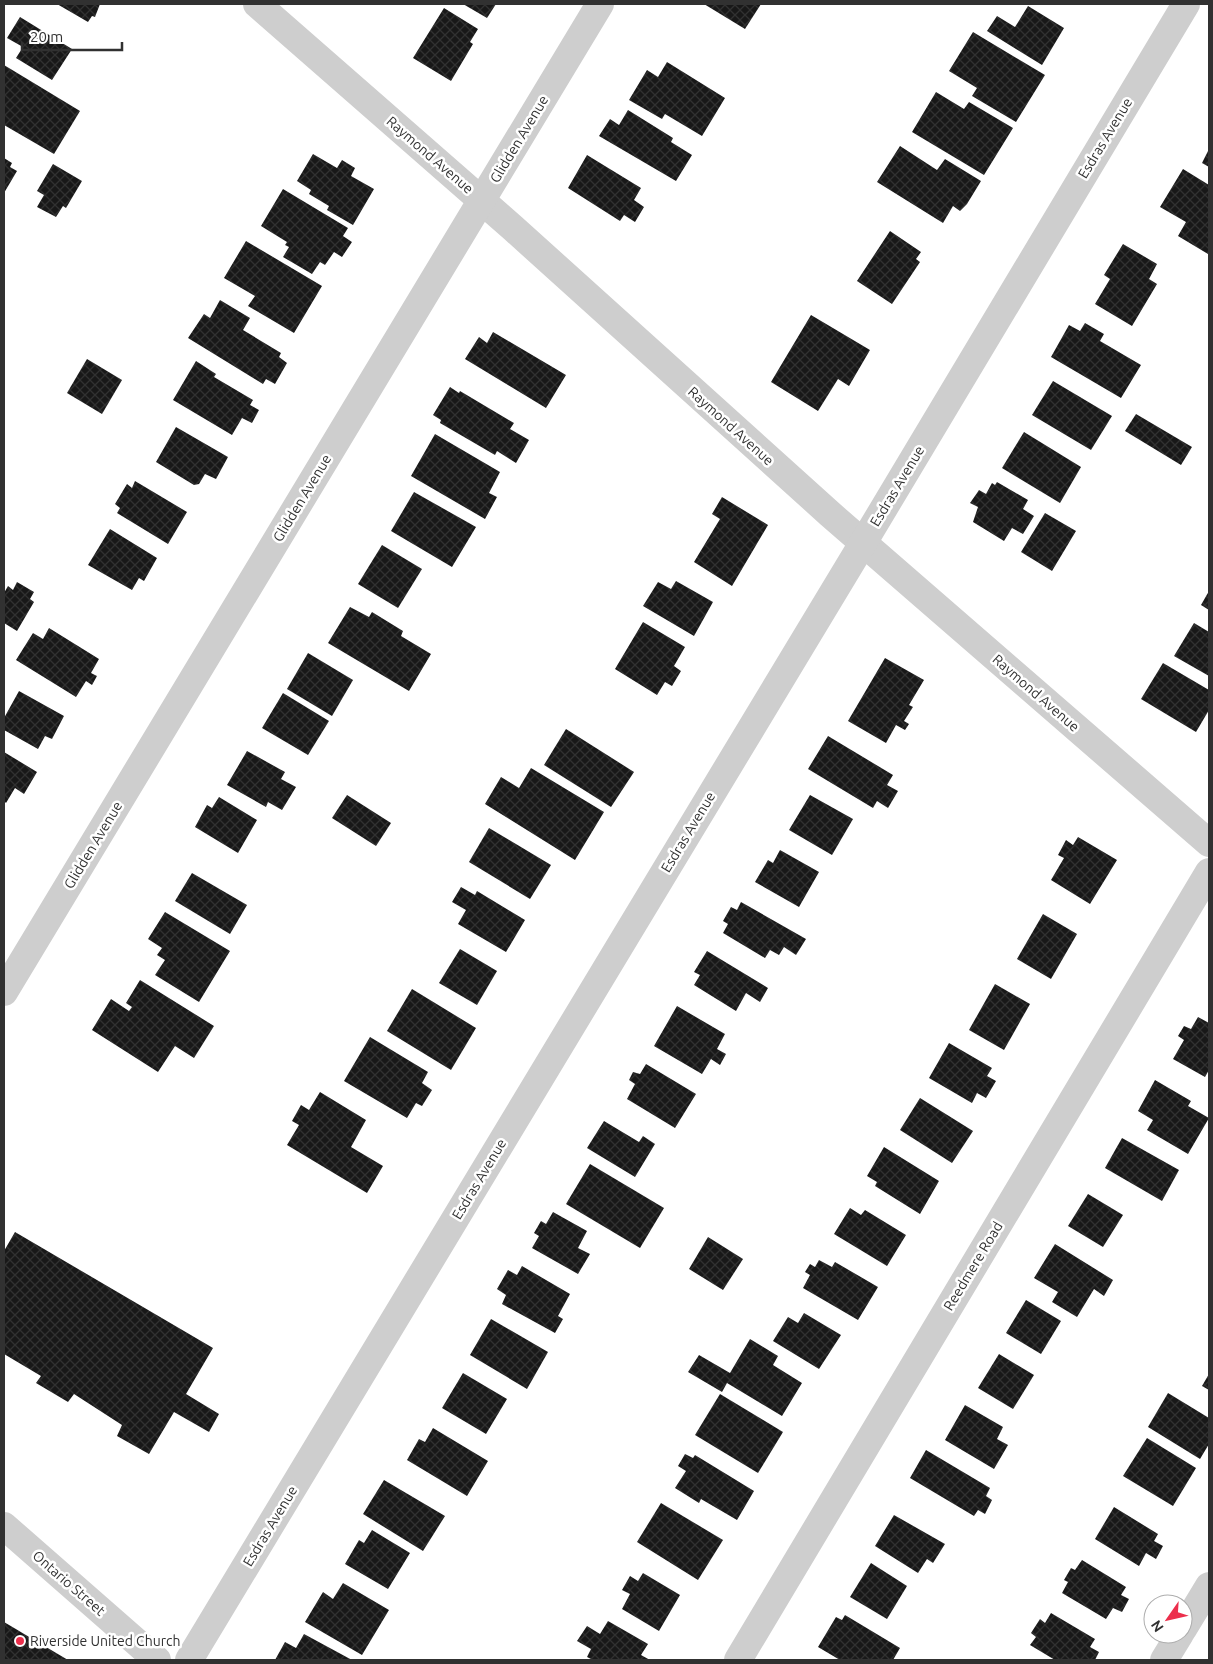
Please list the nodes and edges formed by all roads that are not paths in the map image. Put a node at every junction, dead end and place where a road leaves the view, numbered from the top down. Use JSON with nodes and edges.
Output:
{"nodes":[{"id":1,"x":257,"y":4,"type":"edge"},
{"id":2,"x":600,"y":4,"type":"edge"},
{"id":3,"x":1186,"y":4,"type":"edge"},
{"id":4,"x":482,"y":201,"type":"junction"},
{"id":5,"x":863,"y":544,"type":"junction"},
{"id":6,"x":1209,"y":844,"type":"edge"},
{"id":7,"x":1209,"y":872,"type":"edge"},
{"id":8,"x":4,"y":992,"type":"edge"},
{"id":9,"x":4,"y":1526,"type":"edge"},
{"id":10,"x":1209,"y":1586,"type":"edge"},
{"id":11,"x":1193,"y":1612,"type":"edge"},
{"id":12,"x":1174,"y":1644,"type":"edge"},
{"id":13,"x":157,"y":1660,"type":"edge"},
{"id":14,"x":189,"y":1660,"type":"edge"},
{"id":15,"x":738,"y":1660,"type":"edge"},
{"id":16,"x":1164,"y":1660,"type":"edge"}],
"edges":[{"from":1,"to":4,"type":"street","name":"Raymond Avenue"},
{"from":2,"to":4,"type":"street","name":"Glidden Avenue"},
{"from":3,"to":5,"type":"street","name":"Esdras Avenue"},
{"from":4,"to":5,"type":"street","name":"Raymond Avenue"},
{"from":4,"to":8,"type":"street","name":"Glidden Avenue"},
{"from":5,"to":6,"type":"street","name":"Raymond Avenue"},
{"from":5,"to":14,"type":"street","name":"Esdras Avenue"},
{"from":7,"to":15,"type":"street","name":"Reedmere Road"},
{"from":9,"to":13,"type":"street","name":"Ontario Street"},
{"from":10,"to":11,"type":"street"},
{"from":12,"to":16,"type":"street"}]}
